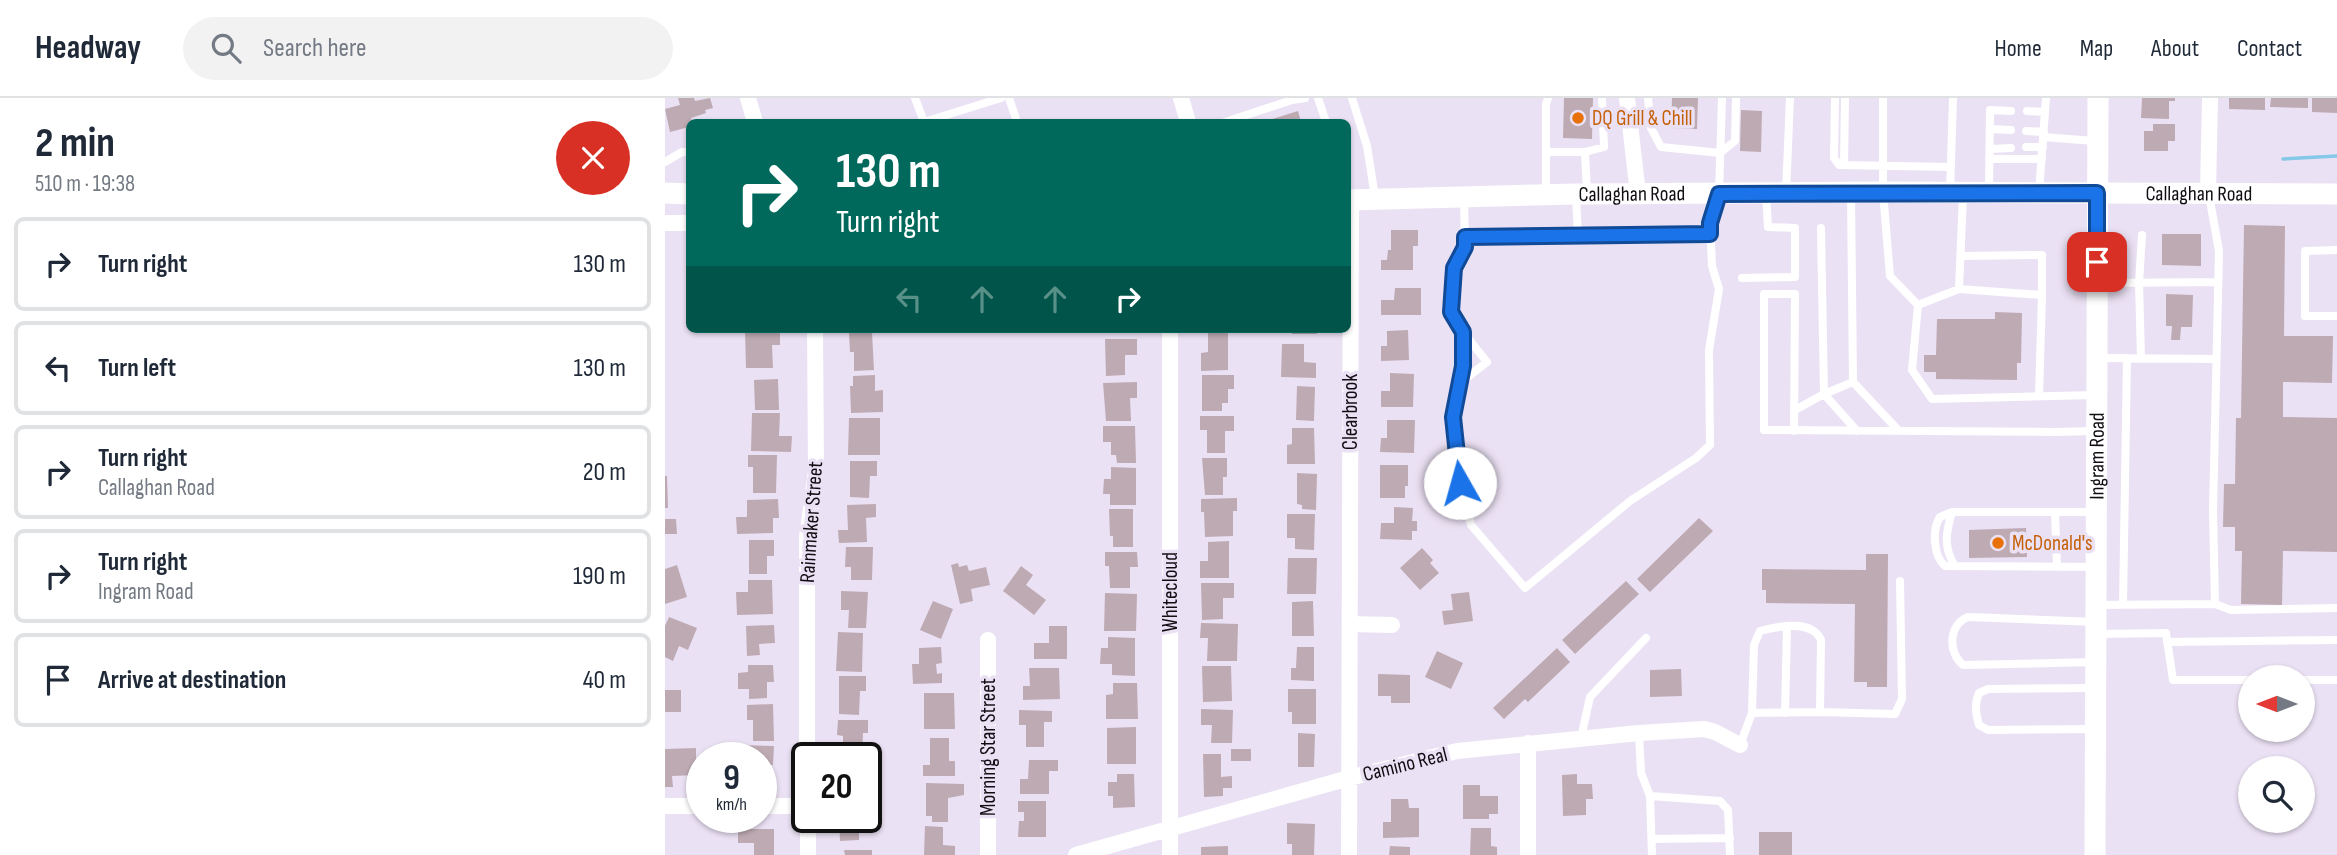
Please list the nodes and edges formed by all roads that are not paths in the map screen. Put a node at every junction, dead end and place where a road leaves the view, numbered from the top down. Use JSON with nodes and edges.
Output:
{"nodes":[{"id":1,"x":748,"y":98,"type":"edge"},
{"id":2,"x":915,"y":98,"type":"edge"},
{"id":3,"x":1001,"y":98,"type":"edge"},
{"id":4,"x":1009,"y":98,"type":"edge"},
{"id":5,"x":1181,"y":98,"type":"edge"},
{"id":6,"x":1305,"y":98,"type":"edge"},
{"id":7,"x":1318,"y":98,"type":"edge"},
{"id":8,"x":1352,"y":98,"type":"edge"},
{"id":9,"x":1548,"y":98,"type":"edge"},
{"id":10,"x":1601,"y":98,"type":"edge"},
{"id":11,"x":1627,"y":98,"type":"edge"},
{"id":12,"x":1648,"y":98,"type":"edge"},
{"id":13,"x":1722,"y":98,"type":"edge"},
{"id":14,"x":1736,"y":98,"type":"edge"},
{"id":15,"x":1782,"y":98,"type":"edge"},
{"id":16,"x":1790,"y":98,"type":"edge"},
{"id":17,"x":1835,"y":98,"type":"edge"},
{"id":18,"x":1845,"y":98,"type":"edge"},
{"id":19,"x":1883,"y":98,"type":"edge"},
{"id":20,"x":1953,"y":98,"type":"edge"},
{"id":21,"x":2046,"y":98,"type":"edge"},
{"id":22,"x":2098,"y":98,"type":"edge"},
{"id":23,"x":2210,"y":98,"type":"edge"},
{"id":24,"x":1790,"y":108,"type":"junction"},
{"id":25,"x":2011,"y":111,"type":"dead end"},
{"id":26,"x":2027,"y":111,"type":"dead end"},
{"id":27,"x":2045,"y":112,"type":"junction"},
{"id":28,"x":754,"y":119,"type":"edge"},
{"id":29,"x":923,"y":119,"type":"edge"},
{"id":30,"x":934,"y":119,"type":"edge"},
{"id":31,"x":1016,"y":119,"type":"edge"},
{"id":32,"x":1187,"y":119,"type":"edge"},
{"id":33,"x":1234,"y":119,"type":"edge"},
{"id":34,"x":1325,"y":119,"type":"edge"},
{"id":35,"x":1990,"y":129,"type":"junction"},
{"id":36,"x":2011,"y":130,"type":"dead end"},
{"id":37,"x":2026,"y":131,"type":"dead end"},
{"id":38,"x":2044,"y":134,"type":"junction"},
{"id":39,"x":2098,"y":142,"type":"junction"},
{"id":40,"x":2026,"y":147,"type":"dead end"},
{"id":41,"x":2043,"y":147,"type":"junction"},
{"id":42,"x":2011,"y":148,"type":"dead end"},
{"id":43,"x":1990,"y":149,"type":"junction"},
{"id":44,"x":686,"y":152,"type":"edge"},
{"id":45,"x":1546,"y":152,"type":"junction"},
{"id":46,"x":1585,"y":152,"type":"junction"},
{"id":47,"x":1720,"y":153,"type":"junction"},
{"id":48,"x":1989,"y":159,"type":"junction"},
{"id":49,"x":2042,"y":159,"type":"junction"},
{"id":50,"x":665,"y":162,"type":"edge"},
{"id":51,"x":1844,"y":166,"type":"junction"},
{"id":52,"x":1883,"y":167,"type":"junction"},
{"id":53,"x":1951,"y":167,"type":"junction"},
{"id":54,"x":1883,"y":192,"type":"junction"},
{"id":55,"x":1957,"y":192,"type":"junction"},
{"id":56,"x":1989,"y":192,"type":"junction"},
{"id":57,"x":2039,"y":192,"type":"junction"},
{"id":58,"x":2209,"y":192,"type":"junction"},
{"id":59,"x":665,"y":193,"type":"edge"},
{"id":60,"x":1851,"y":193,"type":"junction"},
{"id":61,"x":2097,"y":193,"type":"junction"},
{"id":62,"x":686,"y":194,"type":"edge"},
{"id":63,"x":1582,"y":194,"type":"junction"},
{"id":64,"x":1639,"y":194,"type":"junction"},
{"id":65,"x":1719,"y":194,"type":"junction"},
{"id":66,"x":1776,"y":194,"type":"junction"},
{"id":67,"x":2337,"y":194,"type":"edge"},
{"id":68,"x":1546,"y":195,"type":"junction"},
{"id":69,"x":1464,"y":196,"type":"junction"},
{"id":70,"x":1351,"y":197,"type":"edge"},
{"id":71,"x":1375,"y":200,"type":"junction"},
{"id":72,"x":665,"y":223,"type":"edge"},
{"id":73,"x":686,"y":223,"type":"edge"},
{"id":74,"x":1821,"y":229,"type":"dead end"},
{"id":75,"x":1710,"y":234,"type":"junction"},
{"id":76,"x":2142,"y":235,"type":"dead end"},
{"id":77,"x":1578,"y":236,"type":"junction"},
{"id":78,"x":1465,"y":237,"type":"junction"},
{"id":79,"x":2337,"y":250,"type":"edge"},
{"id":80,"x":1961,"y":256,"type":"junction"},
{"id":81,"x":1741,"y":278,"type":"dead end"},
{"id":82,"x":2218,"y":282,"type":"junction"},
{"id":83,"x":2097,"y":283,"type":"junction"},
{"id":84,"x":2139,"y":283,"type":"junction"},
{"id":85,"x":1959,"y":289,"type":"junction"},
{"id":86,"x":2042,"y":295,"type":"junction"},
{"id":87,"x":1918,"y":306,"type":"junction"},
{"id":88,"x":2337,"y":316,"type":"edge"},
{"id":89,"x":1463,"y":332,"type":"junction"},
{"id":90,"x":815,"y":333,"type":"edge"},
{"id":91,"x":1170,"y":333,"type":"edge"},
{"id":92,"x":1349,"y":333,"type":"edge"},
{"id":93,"x":2097,"y":358,"type":"junction"},
{"id":94,"x":2127,"y":358,"type":"junction"},
{"id":95,"x":2141,"y":358,"type":"junction"},
{"id":96,"x":2216,"y":359,"type":"junction"},
{"id":97,"x":1853,"y":382,"type":"junction"},
{"id":98,"x":1459,"y":383,"type":"junction"},
{"id":99,"x":1824,"y":394,"type":"junction"},
{"id":100,"x":2097,"y":394,"type":"junction"},
{"id":101,"x":2039,"y":396,"type":"junction"},
{"id":102,"x":1795,"y":410,"type":"junction"},
{"id":103,"x":1794,"y":430,"type":"junction"},
{"id":104,"x":1857,"y":431,"type":"junction"},
{"id":105,"x":1899,"y":431,"type":"junction"},
{"id":106,"x":2096,"y":432,"type":"junction"},
{"id":107,"x":2055,"y":512,"type":"junction"},
{"id":108,"x":2096,"y":512,"type":"junction"},
{"id":109,"x":2057,"y":567,"type":"junction"},
{"id":110,"x":2096,"y":567,"type":"junction"},
{"id":111,"x":1900,"y":581,"type":"dead end"},
{"id":112,"x":2215,"y":604,"type":"junction"},
{"id":113,"x":2123,"y":605,"type":"junction"},
{"id":114,"x":2337,"y":608,"type":"edge"},
{"id":115,"x":2096,"y":621,"type":"junction"},
{"id":116,"x":1350,"y":624,"type":"junction"},
{"id":117,"x":1392,"y":625,"type":"dead end"},
{"id":118,"x":1787,"y":626,"type":"junction"},
{"id":119,"x":1646,"y":638,"type":"dead end"},
{"id":120,"x":988,"y":640,"type":"dead end"},
{"id":121,"x":2337,"y":640,"type":"edge"},
{"id":122,"x":2167,"y":642,"type":"junction"},
{"id":123,"x":2095,"y":662,"type":"junction"},
{"id":124,"x":2238,"y":680,"type":"edge"},
{"id":125,"x":2315,"y":680,"type":"edge"},
{"id":126,"x":2337,"y":680,"type":"edge"},
{"id":127,"x":2095,"y":688,"type":"junction"},
{"id":128,"x":1820,"y":712,"type":"junction"},
{"id":129,"x":1752,"y":713,"type":"junction"},
{"id":130,"x":1785,"y":713,"type":"junction"},
{"id":131,"x":2095,"y":729,"type":"junction"},
{"id":132,"x":1639,"y":733,"type":"junction"},
{"id":133,"x":1581,"y":738,"type":"junction"},
{"id":134,"x":807,"y":742,"type":"edge"},
{"id":135,"x":1528,"y":743,"type":"junction"},
{"id":136,"x":1740,"y":745,"type":"joint"},
{"id":137,"x":1349,"y":778,"type":"junction"},
{"id":138,"x":1650,"y":796,"type":"junction"},
{"id":139,"x":665,"y":806,"type":"edge"},
{"id":140,"x":686,"y":806,"type":"edge"},
{"id":141,"x":1170,"y":830,"type":"junction"},
{"id":142,"x":808,"y":833,"type":"edge"},
{"id":143,"x":1730,"y":838,"type":"junction"},
{"id":144,"x":1652,"y":839,"type":"junction"},
{"id":145,"x":808,"y":855,"type":"edge"},
{"id":146,"x":988,"y":855,"type":"edge"},
{"id":147,"x":1076,"y":855,"type":"edge"},
{"id":148,"x":1170,"y":855,"type":"edge"},
{"id":149,"x":1349,"y":855,"type":"edge"},
{"id":150,"x":1528,"y":855,"type":"edge"},
{"id":151,"x":1652,"y":855,"type":"edge"},
{"id":152,"x":1730,"y":855,"type":"edge"},
{"id":153,"x":2095,"y":855,"type":"edge"}],
"edges":[{"from":1,"to":28,"type":"street"},
{"from":2,"to":29,"type":"lane"},
{"from":3,"to":30,"type":"lane"},
{"from":4,"to":31,"type":"lane"},
{"from":5,"to":32,"type":"street"},
{"from":6,"to":33,"type":"lane"},
{"from":7,"to":34,"type":"lane"},
{"from":8,"to":71,"type":"lane"},
{"from":9,"to":45,"type":"lane"},
{"from":10,"to":46,"type":"lane"},
{"from":11,"to":64,"type":"street"},
{"from":12,"to":47,"type":"lane"},
{"from":13,"to":47,"type":"lane"},
{"from":14,"to":47,"type":"lane"},
{"from":15,"to":24,"type":"lane"},
{"from":16,"to":24,"type":"lane"},
{"from":17,"to":51,"type":"lane"},
{"from":18,"to":51,"type":"lane"},
{"from":19,"to":52,"type":"lane"},
{"from":20,"to":53,"type":"lane"},
{"from":21,"to":27,"type":"lane"},
{"from":22,"to":39,"type":"main road","name":"Ingram Road"},
{"from":23,"to":58,"type":"street"},
{"from":24,"to":66,"type":"lane"},
{"from":25,"to":35,"type":"lane"},
{"from":26,"to":27,"type":"lane"},
{"from":27,"to":38,"type":"lane"},
{"from":35,"to":36,"type":"lane"},
{"from":35,"to":43,"type":"lane"},
{"from":37,"to":38,"type":"lane"},
{"from":38,"to":39,"type":"lane"},
{"from":38,"to":41,"type":"lane"},
{"from":39,"to":61,"type":"main road","name":"Ingram Road"},
{"from":40,"to":41,"type":"lane"},
{"from":41,"to":49,"type":"lane"},
{"from":42,"to":43,"type":"lane"},
{"from":43,"to":48,"type":"lane"},
{"from":44,"to":50,"type":"lane"},
{"from":45,"to":46,"type":"lane"},
{"from":45,"to":68,"type":"lane"},
{"from":46,"to":63,"type":"lane"},
{"from":47,"to":65,"type":"lane"},
{"from":48,"to":49,"type":"lane"},
{"from":48,"to":56,"type":"lane"},
{"from":49,"to":57,"type":"lane"},
{"from":51,"to":52,"type":"lane"},
{"from":52,"to":53,"type":"lane"},
{"from":52,"to":54,"type":"lane"},
{"from":53,"to":55,"type":"lane"},
{"from":54,"to":55,"type":"main road","name":"Callaghan Road"},
{"from":54,"to":60,"type":"main road","name":"Callaghan Road"},
{"from":54,"to":87,"type":"lane"},
{"from":55,"to":56,"type":"main road","name":"Callaghan Road"},
{"from":55,"to":80,"type":"lane"},
{"from":56,"to":57,"type":"main road","name":"Callaghan Road"},
{"from":57,"to":61,"type":"main road","name":"Callaghan Road"},
{"from":58,"to":61,"type":"main road","name":"Callaghan Road"},
{"from":58,"to":67,"type":"main road","name":"Callaghan Road"},
{"from":58,"to":82,"type":"lane"},
{"from":59,"to":62,"type":"main road"},
{"from":60,"to":66,"type":"main road","name":"Callaghan Road"},
{"from":60,"to":97,"type":"lane"},
{"from":61,"to":83,"type":"main road","name":"Ingram Road"},
{"from":63,"to":64,"type":"main road","name":"Callaghan Road"},
{"from":63,"to":68,"type":"main road","name":"Callaghan Road"},
{"from":63,"to":77,"type":"lane"},
{"from":64,"to":65,"type":"main road","name":"Callaghan Road"},
{"from":65,"to":66,"type":"main road","name":"Callaghan Road"},
{"from":65,"to":75,"type":"lane"},
{"from":66,"to":81,"type":"lane"},
{"from":68,"to":69,"type":"main road","name":"Callaghan Road"},
{"from":69,"to":71,"type":"main road","name":"Callaghan Road"},
{"from":69,"to":78,"type":"lane"},
{"from":70,"to":71,"type":"main road","name":"Callaghan Road"},
{"from":72,"to":73,"type":"street"},
{"from":74,"to":99,"type":"lane"},
{"from":75,"to":77,"type":"lane"},
{"from":75,"to":98,"type":"lane"},
{"from":76,"to":84,"type":"lane"},
{"from":77,"to":78,"type":"lane"},
{"from":78,"to":89,"type":"lane"},
{"from":79,"to":88,"type":"lane"},
{"from":80,"to":85,"type":"lane"},
{"from":80,"to":86,"type":"lane"},
{"from":82,"to":84,"type":"lane"},
{"from":82,"to":96,"type":"lane"},
{"from":83,"to":84,"type":"lane"},
{"from":83,"to":93,"type":"main road","name":"Ingram Road"},
{"from":84,"to":95,"type":"lane"},
{"from":85,"to":86,"type":"lane"},
{"from":85,"to":87,"type":"lane"},
{"from":86,"to":101,"type":"lane"},
{"from":87,"to":101,"type":"lane"},
{"from":89,"to":98,"type":"lane"},
{"from":89,"to":98,"type":"lane"},
{"from":90,"to":134,"type":"street","name":"Rainmaker Street"},
{"from":91,"to":141,"type":"street","name":"Whitecloud"},
{"from":92,"to":116,"type":"street","name":"Clearbrook"},
{"from":93,"to":94,"type":"lane"},
{"from":93,"to":100,"type":"main road","name":"Ingram Road"},
{"from":94,"to":95,"type":"lane"},
{"from":94,"to":113,"type":"lane"},
{"from":95,"to":96,"type":"lane"},
{"from":96,"to":112,"type":"lane"},
{"from":97,"to":99,"type":"lane"},
{"from":97,"to":105,"type":"lane"},
{"from":99,"to":102,"type":"lane"},
{"from":99,"to":104,"type":"lane"},
{"from":100,"to":101,"type":"lane"},
{"from":100,"to":106,"type":"main road","name":"Ingram Road"},
{"from":102,"to":103,"type":"lane"},
{"from":102,"to":103,"type":"lane"},
{"from":103,"to":104,"type":"lane"},
{"from":104,"to":105,"type":"lane"},
{"from":105,"to":106,"type":"lane"},
{"from":106,"to":108,"type":"main road","name":"Ingram Road"},
{"from":107,"to":108,"type":"lane"},
{"from":107,"to":109,"type":"lane"},
{"from":107,"to":109,"type":"lane"},
{"from":108,"to":110,"type":"main road","name":"Ingram Road"},
{"from":109,"to":110,"type":"lane"},
{"from":110,"to":115,"type":"main road","name":"Ingram Road"},
{"from":111,"to":128,"type":"lane"},
{"from":112,"to":113,"type":"lane"},
{"from":112,"to":114,"type":"lane"},
{"from":113,"to":115,"type":"lane"},
{"from":115,"to":122,"type":"lane"},
{"from":115,"to":123,"type":"main road","name":"Ingram Road"},
{"from":115,"to":123,"type":"lane"},
{"from":116,"to":117,"type":"street"},
{"from":116,"to":137,"type":"street","name":"Clearbrook"},
{"from":118,"to":128,"type":"lane"},
{"from":118,"to":129,"type":"lane"},
{"from":118,"to":130,"type":"lane"},
{"from":119,"to":133,"type":"lane"},
{"from":120,"to":146,"type":"street","name":"Morning Star Street"},
{"from":121,"to":122,"type":"lane"},
{"from":122,"to":124,"type":"lane"},
{"from":123,"to":127,"type":"main road","name":"Ingram Road"},
{"from":125,"to":126,"type":"lane"},
{"from":127,"to":131,"type":"main road","name":"Ingram Road"},
{"from":127,"to":131,"type":"lane"},
{"from":128,"to":130,"type":"lane"},
{"from":129,"to":130,"type":"lane"},
{"from":129,"to":136,"type":"lane"},
{"from":131,"to":153,"type":"main road","name":"Ingram Road"},
{"from":132,"to":133,"type":"street","name":"Camino Real"},
{"from":132,"to":136,"type":"street","name":"Camino Real"},
{"from":132,"to":138,"type":"lane"},
{"from":133,"to":135,"type":"street","name":"Camino Real"},
{"from":135,"to":137,"type":"street","name":"Camino Real"},
{"from":135,"to":150,"type":"street"},
{"from":137,"to":141,"type":"street","name":"Camino Real"},
{"from":137,"to":149,"type":"street","name":"Clearbrook"},
{"from":138,"to":143,"type":"lane"},
{"from":138,"to":144,"type":"lane"},
{"from":139,"to":140,"type":"street"},
{"from":141,"to":147,"type":"street","name":"Camino Real"},
{"from":141,"to":148,"type":"street","name":"Whitecloud"},
{"from":142,"to":145,"type":"street"},
{"from":143,"to":144,"type":"lane"},
{"from":143,"to":152,"type":"lane"},
{"from":144,"to":151,"type":"lane"}]}
